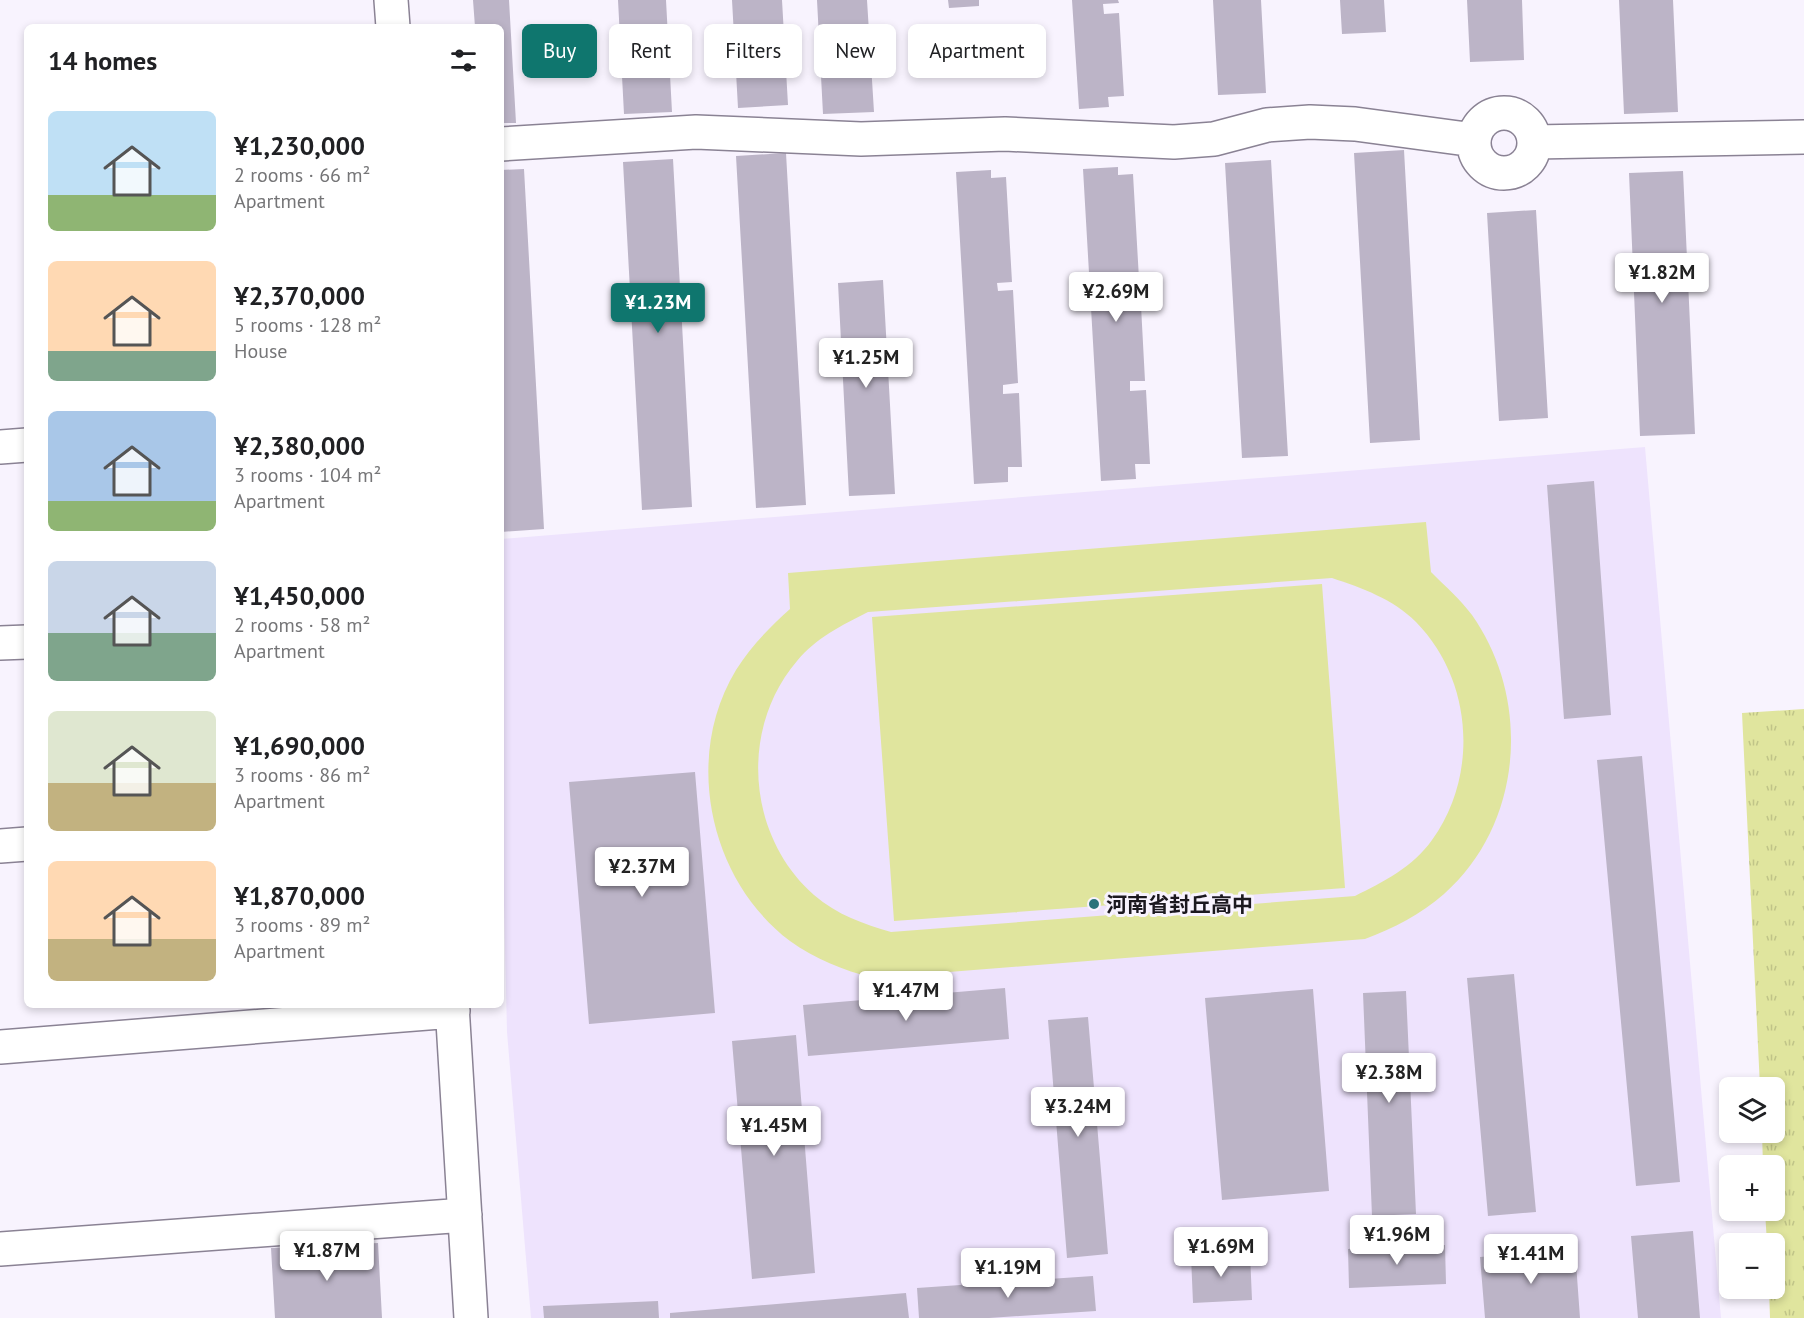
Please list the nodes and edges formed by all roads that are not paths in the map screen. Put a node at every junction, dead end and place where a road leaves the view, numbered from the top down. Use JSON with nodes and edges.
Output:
{"nodes":[{"id":1,"x":391,"y":0,"type":"edge"},
{"id":2,"x":393,"y":24,"type":"edge"},
{"id":3,"x":1804,"y":137,"type":"edge"},
{"id":4,"x":504,"y":144,"type":"edge"},
{"id":5,"x":24,"y":445,"type":"edge"},
{"id":6,"x":0,"y":447,"type":"edge"},
{"id":7,"x":24,"y":642,"type":"edge"},
{"id":8,"x":0,"y":643,"type":"edge"},
{"id":9,"x":24,"y":844,"type":"edge"},
{"id":10,"x":0,"y":846,"type":"edge"},
{"id":11,"x":452,"y":1008,"type":"edge"},
{"id":12,"x":0,"y":1047,"type":"edge"},
{"id":13,"x":465,"y":1215,"type":"junction"},
{"id":14,"x":0,"y":1249,"type":"edge"},
{"id":15,"x":471,"y":1318,"type":"edge"}],
"edges":[{"from":1,"to":2,"type":"street"},
{"from":3,"to":4,"type":"street"},
{"from":5,"to":6,"type":"street"},
{"from":7,"to":8,"type":"street"},
{"from":9,"to":10,"type":"street"},
{"from":11,"to":12,"type":"street"},
{"from":11,"to":13,"type":"street"},
{"from":13,"to":14,"type":"street"},
{"from":13,"to":15,"type":"street"}]}
